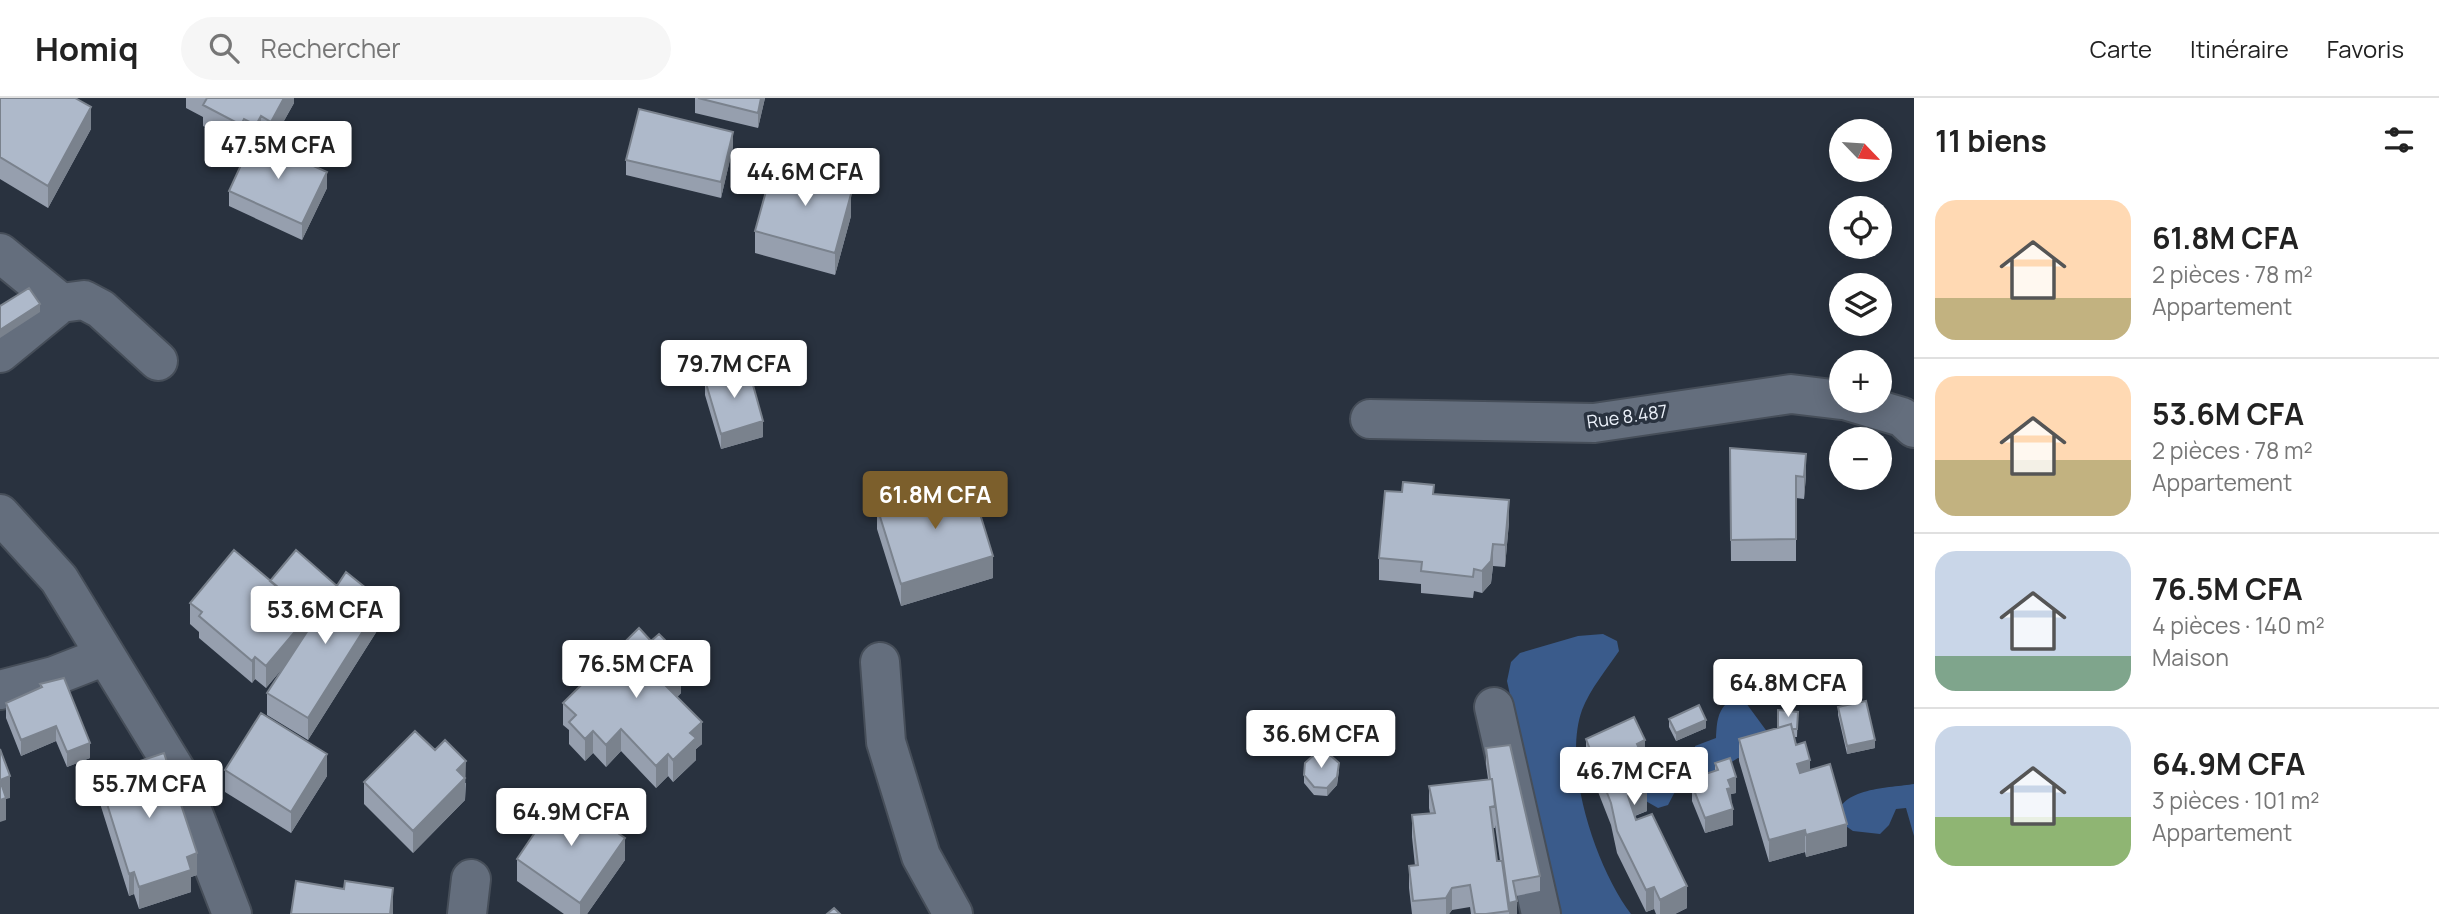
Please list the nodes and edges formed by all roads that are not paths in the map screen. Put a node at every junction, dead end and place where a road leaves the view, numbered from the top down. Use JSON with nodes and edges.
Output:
{"nodes":[{"id":1,"x":0,"y":253,"type":"edge"},
{"id":2,"x":61,"y":303,"type":"junction"},
{"id":3,"x":0,"y":353,"type":"edge"},
{"id":4,"x":158,"y":361,"type":"dead end"},
{"id":5,"x":1829,"y":399,"type":"edge"},
{"id":6,"x":1888,"y":413,"type":"edge"},
{"id":7,"x":1370,"y":419,"type":"dead end"},
{"id":8,"x":1914,"y":428,"type":"edge"},
{"id":9,"x":0,"y":514,"type":"edge"},
{"id":10,"x":105,"y":656,"type":"junction"},
{"id":11,"x":880,"y":662,"type":"dead end"},
{"id":12,"x":0,"y":690,"type":"edge"},
{"id":13,"x":1494,"y":707,"type":"dead end"},
{"id":14,"x":232,"y":914,"type":"edge"},
{"id":15,"x":953,"y":914,"type":"edge"},
{"id":16,"x":1541,"y":914,"type":"edge"}],
"edges":[{"from":1,"to":2,"type":"street"},
{"from":2,"to":3,"type":"street"},
{"from":2,"to":4,"type":"street"},
{"from":5,"to":7,"type":"street","name":"Rue 8.487"},
{"from":6,"to":8,"type":"street"},
{"from":9,"to":10,"type":"street"},
{"from":10,"to":12,"type":"street"},
{"from":10,"to":14,"type":"street"},
{"from":11,"to":15,"type":"street"},
{"from":13,"to":16,"type":"street"}]}
